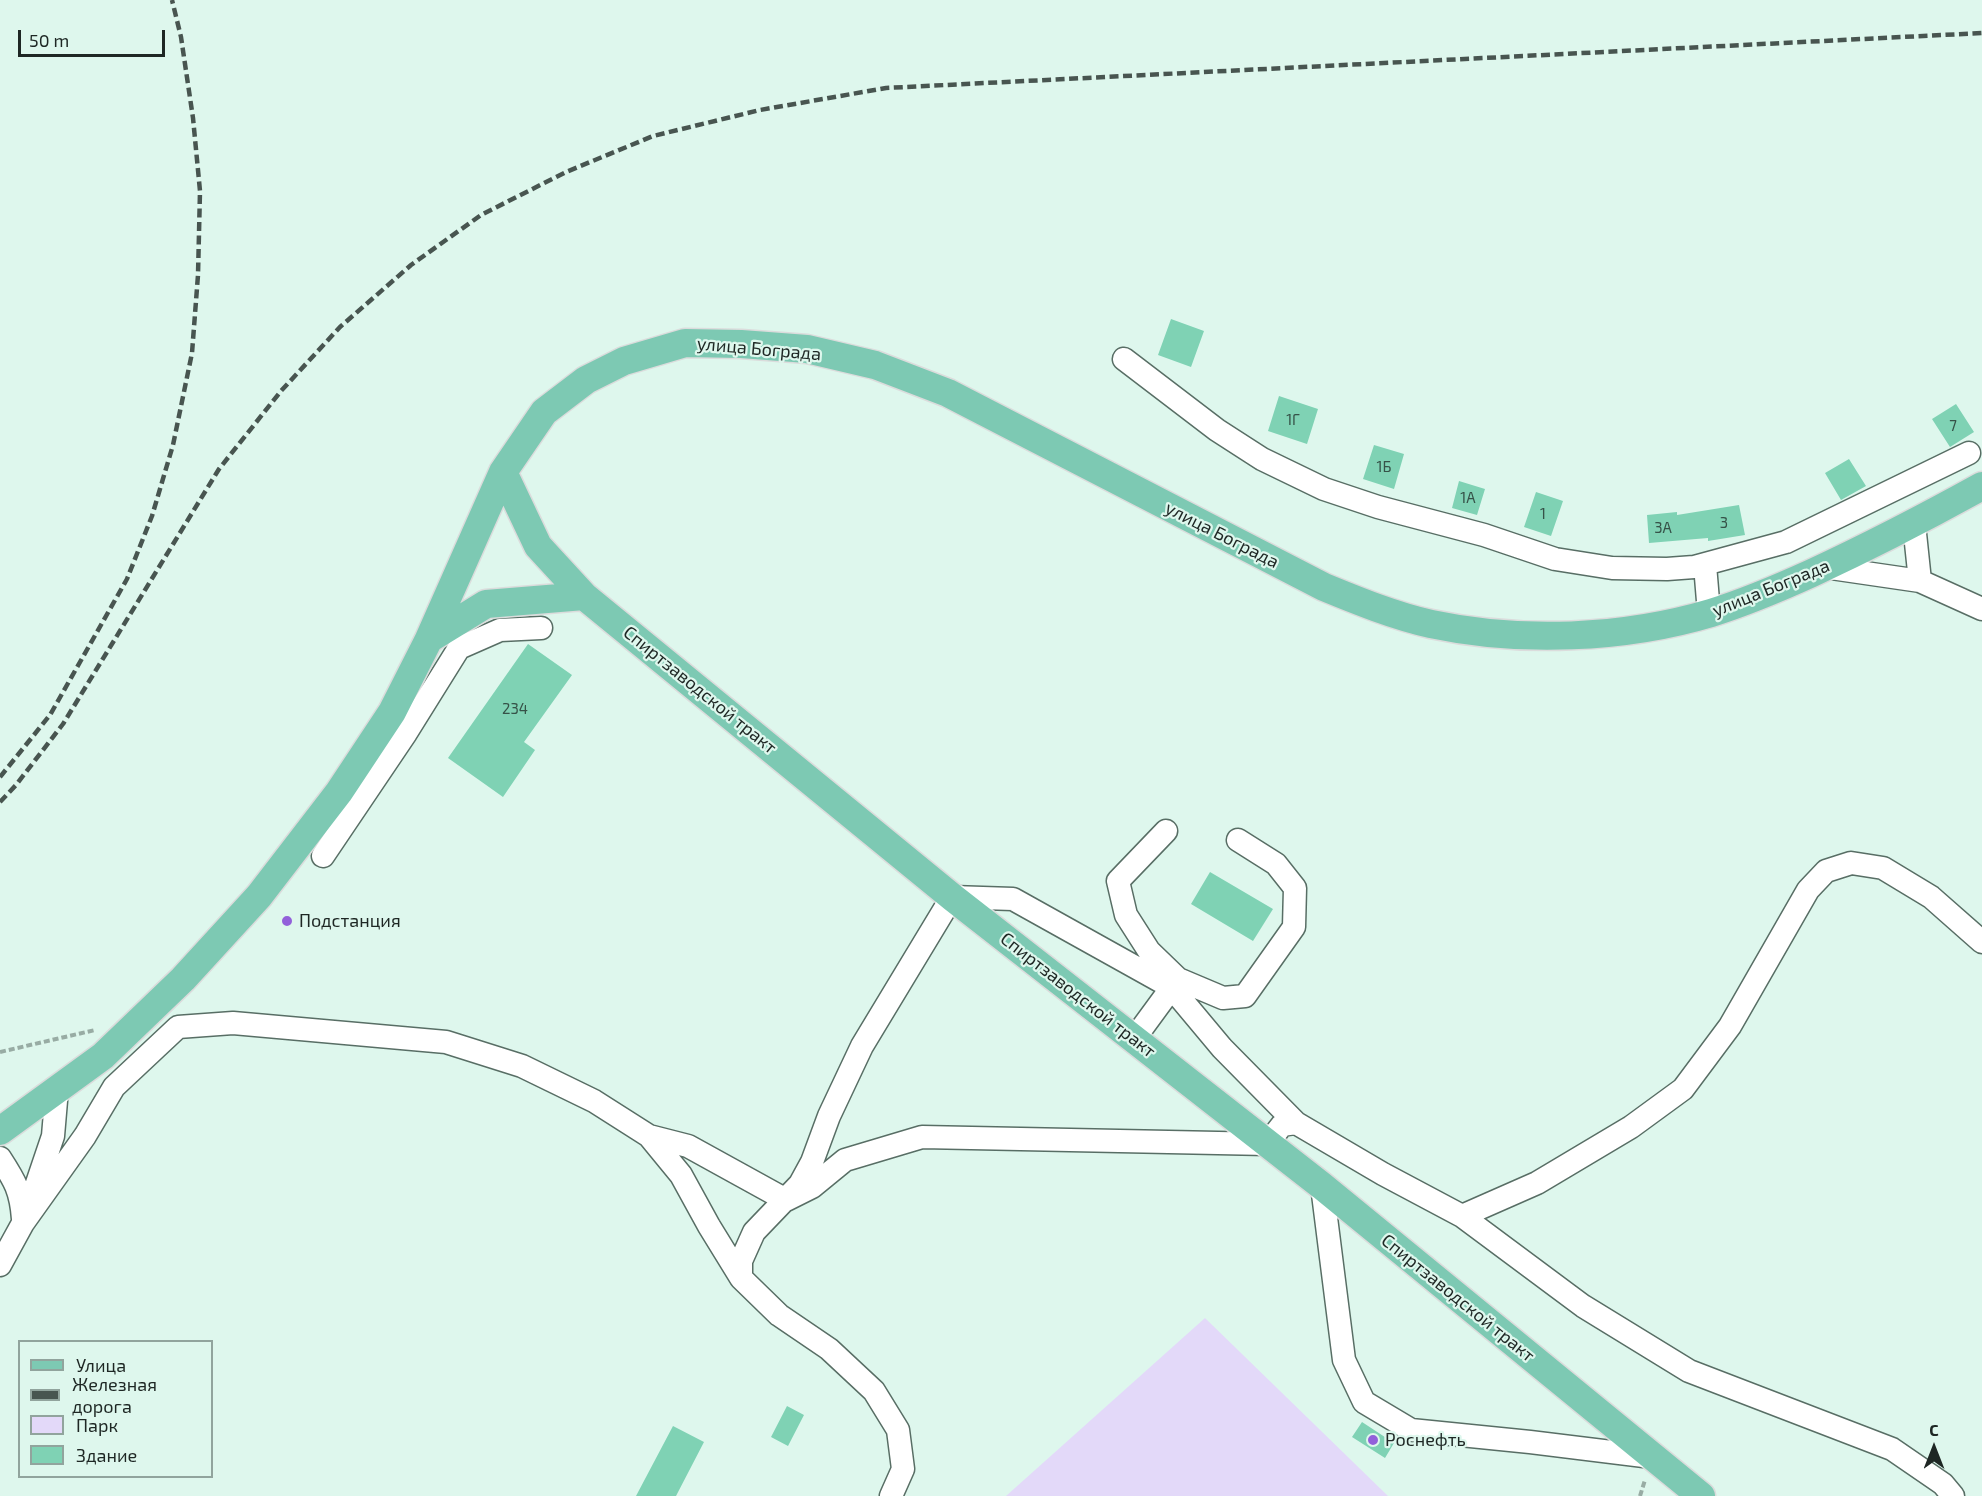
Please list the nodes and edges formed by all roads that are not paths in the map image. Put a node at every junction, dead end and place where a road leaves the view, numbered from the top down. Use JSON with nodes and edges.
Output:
{"nodes":[{"id":1,"x":1124,"y":359,"type":"dead end"},
{"id":2,"x":1969,"y":453,"type":"dead end"},
{"id":3,"x":503,"y":472,"type":"junction"},
{"id":4,"x":1982,"y":486,"type":"edge"},
{"id":5,"x":1914,"y":524,"type":"junction"},
{"id":6,"x":1705,"y":565,"type":"junction"},
{"id":7,"x":1824,"y":567,"type":"junction"},
{"id":8,"x":1920,"y":581,"type":"junction"},
{"id":9,"x":585,"y":596,"type":"junction"},
{"id":10,"x":1982,"y":609,"type":"edge"},
{"id":11,"x":1709,"y":613,"type":"junction"},
{"id":12,"x":541,"y":628,"type":"dead end"},
{"id":13,"x":429,"y":639,"type":"junction"},
{"id":14,"x":396,"y":726,"type":"junction"},
{"id":15,"x":1166,"y":831,"type":"dead end"},
{"id":16,"x":1238,"y":840,"type":"dead end"},
{"id":17,"x":323,"y":856,"type":"dead end"},
{"id":18,"x":952,"y":897,"type":"junction"},
{"id":19,"x":1982,"y":942,"type":"edge"},
{"id":20,"x":1174,"y":983,"type":"junction"},
{"id":21,"x":1134,"y":1039,"type":"junction"},
{"id":22,"x":57,"y":1089,"type":"junction"},
{"id":23,"x":1296,"y":1123,"type":"junction"},
{"id":24,"x":0,"y":1131,"type":"edge"},
{"id":25,"x":649,"y":1136,"type":"junction"},
{"id":26,"x":1267,"y":1144,"type":"junction"},
{"id":27,"x":0,"y":1158,"type":"edge"},
{"id":28,"x":1322,"y":1186,"type":"junction"},
{"id":29,"x":786,"y":1200,"type":"junction"},
{"id":30,"x":1462,"y":1216,"type":"junction"},
{"id":31,"x":23,"y":1223,"type":"junction"},
{"id":32,"x":0,"y":1265,"type":"edge"},
{"id":33,"x":741,"y":1278,"type":"junction"},
{"id":34,"x":1652,"y":1457,"type":"junction"},
{"id":35,"x":891,"y":1496,"type":"edge"},
{"id":36,"x":1701,"y":1496,"type":"edge"},
{"id":37,"x":1953,"y":1496,"type":"edge"}],
"edges":[{"from":1,"to":6,"type":"street"},
{"from":2,"to":6,"type":"street"},
{"from":3,"to":9,"type":"main road","name":"Спиртзаводской тракт"},
{"from":3,"to":11,"type":"main road","name":"улица Бограда"},
{"from":3,"to":13,"type":"main road","name":"улица Бограда"},
{"from":4,"to":5,"type":"main road","name":"улица Бограда"},
{"from":5,"to":7,"type":"main road","name":"улица Бограда"},
{"from":5,"to":8,"type":"street"},
{"from":6,"to":11,"type":"street"},
{"from":7,"to":8,"type":"street"},
{"from":7,"to":11,"type":"main road","name":"улица Бограда"},
{"from":8,"to":10,"type":"street"},
{"from":9,"to":13,"type":"main road"},
{"from":9,"to":18,"type":"main road","name":"Спиртзаводской тракт"},
{"from":12,"to":14,"type":"street"},
{"from":13,"to":14,"type":"main road","name":"улица Бограда"},
{"from":14,"to":17,"type":"street"},
{"from":14,"to":22,"type":"main road","name":"улица Бограда"},
{"from":15,"to":20,"type":"street"},
{"from":16,"to":20,"type":"street"},
{"from":18,"to":20,"type":"street"},
{"from":18,"to":21,"type":"main road","name":"Спиртзаводской тракт"},
{"from":18,"to":29,"type":"street"},
{"from":19,"to":30,"type":"street"},
{"from":20,"to":21,"type":"street"},
{"from":20,"to":23,"type":"street"},
{"from":21,"to":26,"type":"main road","name":"Спиртзаводской тракт"},
{"from":22,"to":24,"type":"main road","name":"улица Бограда"},
{"from":22,"to":31,"type":"street"},
{"from":23,"to":26,"type":"street"},
{"from":23,"to":30,"type":"street"},
{"from":25,"to":29,"type":"street"},
{"from":25,"to":31,"type":"street"},
{"from":25,"to":33,"type":"street"},
{"from":26,"to":28,"type":"main road","name":"Спиртзаводской тракт"},
{"from":26,"to":29,"type":"street"},
{"from":27,"to":31,"type":"street"},
{"from":28,"to":34,"type":"main road","name":"Спиртзаводской тракт"},
{"from":28,"to":34,"type":"street"},
{"from":29,"to":33,"type":"street"},
{"from":30,"to":37,"type":"street"},
{"from":31,"to":32,"type":"street"},
{"from":33,"to":35,"type":"street"},
{"from":34,"to":36,"type":"main road","name":"Спиртзаводской тракт"}]}
